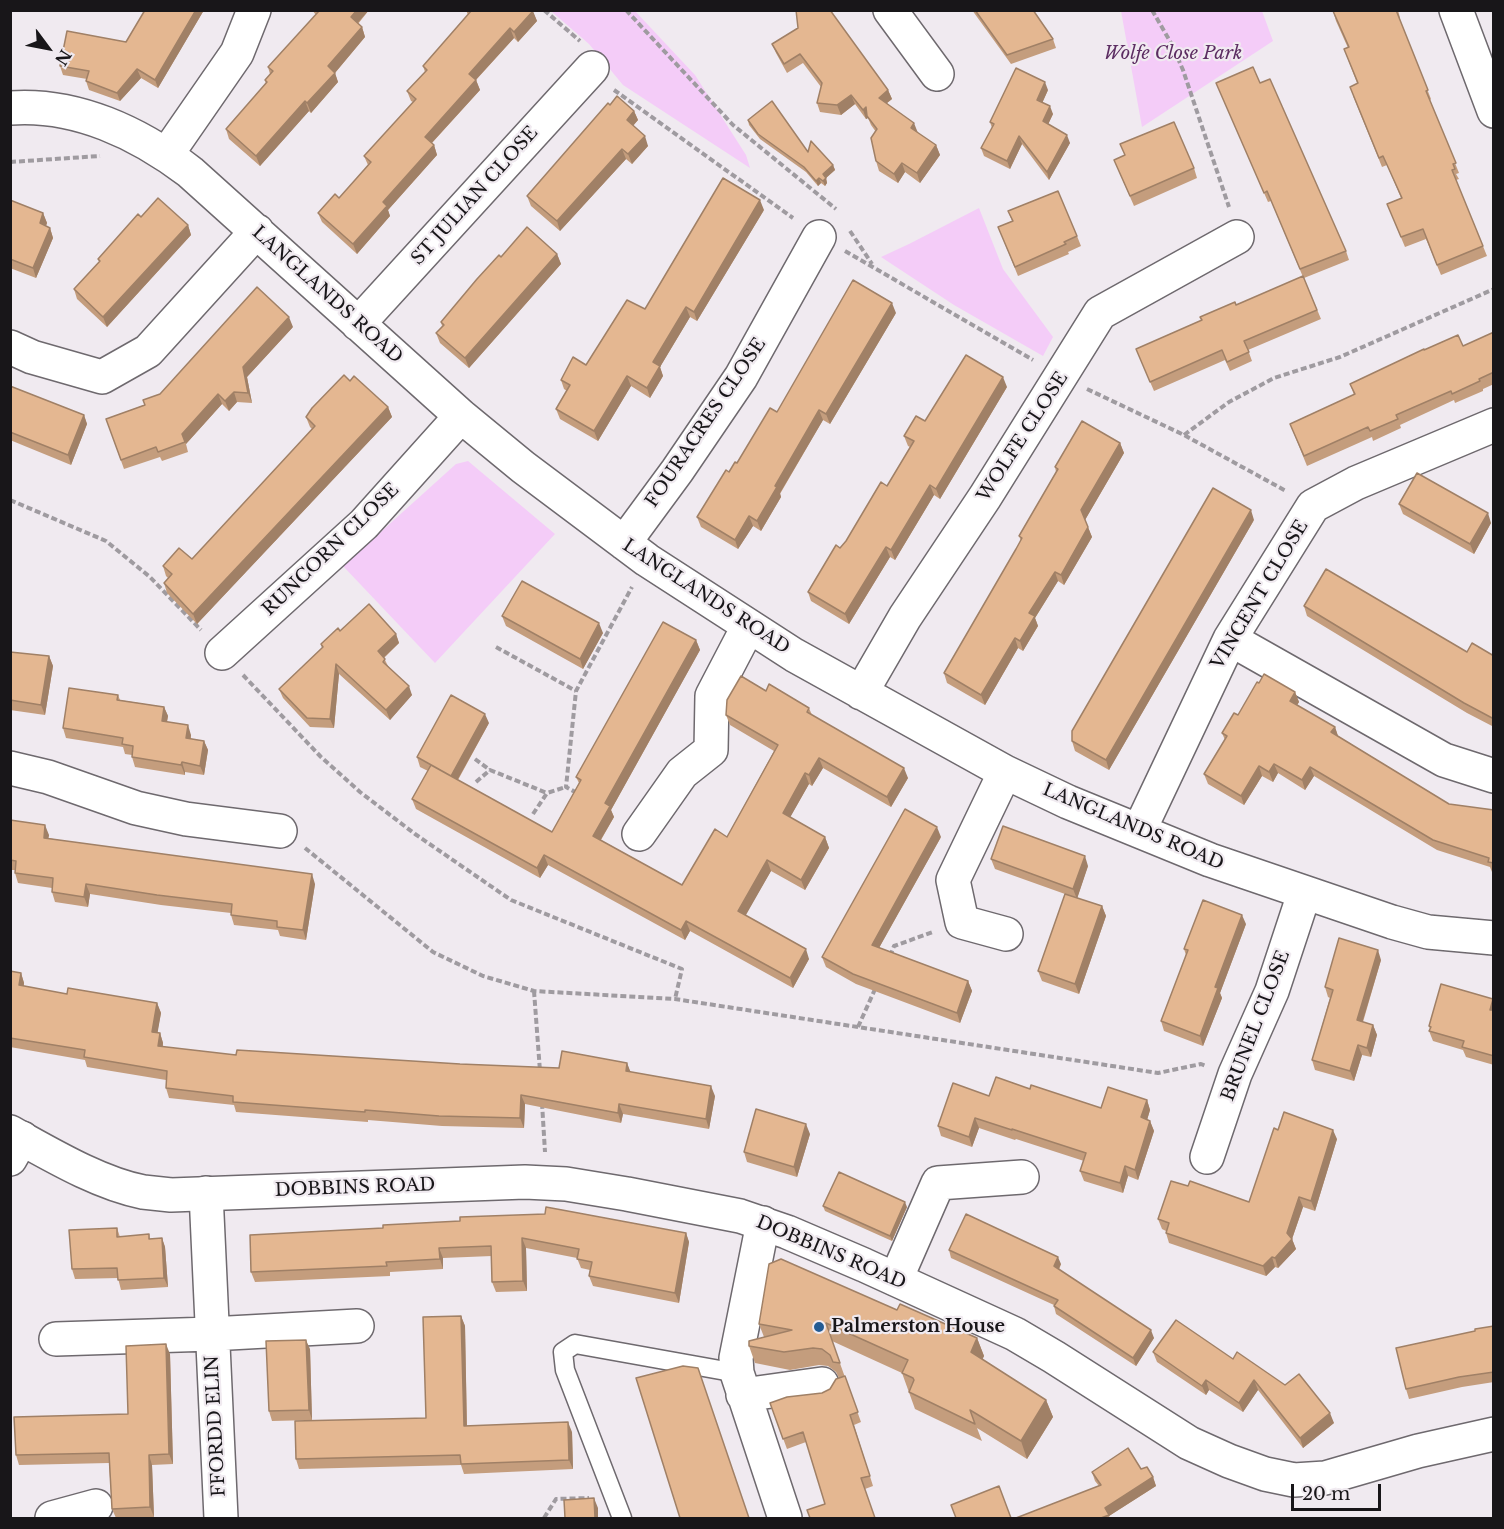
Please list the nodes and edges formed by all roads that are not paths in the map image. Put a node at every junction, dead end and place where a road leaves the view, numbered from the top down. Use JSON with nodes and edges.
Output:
{"nodes":[{"id":1,"x":254,"y":10,"type":"edge"},
{"id":2,"x":890,"y":10,"type":"edge"},
{"id":3,"x":1456,"y":10,"type":"edge"},
{"id":4,"x":592,"y":68,"type":"road end"},
{"id":5,"x":937,"y":74,"type":"dead end"},
{"id":6,"x":10,"y":108,"type":"edge"},
{"id":7,"x":1494,"y":111,"type":"edge"},
{"id":8,"x":167,"y":154,"type":"junction"},
{"id":9,"x":836,"y":226,"type":"road end"},
{"id":10,"x":257,"y":231,"type":"junction"},
{"id":11,"x":1237,"y":237,"type":"road end"},
{"id":12,"x":358,"y":324,"type":"junction"},
{"id":13,"x":10,"y":347,"type":"edge"},
{"id":14,"x":461,"y":416,"type":"junction"},
{"id":15,"x":1494,"y":425,"type":"edge"},
{"id":16,"x":635,"y":552,"type":"junction"},
{"id":17,"x":748,"y":627,"type":"junction"},
{"id":18,"x":1230,"y":639,"type":"junction"},
{"id":19,"x":222,"y":653,"type":"road end"},
{"id":20,"x":861,"y":693,"type":"junction"},
{"id":21,"x":10,"y":768,"type":"edge"},
{"id":22,"x":1005,"y":772,"type":"junction"},
{"id":23,"x":1494,"y":776,"type":"edge"},
{"id":24,"x":280,"y":831,"type":"road end"},
{"id":25,"x":1139,"y":831,"type":"junction"},
{"id":26,"x":639,"y":834,"type":"dead end"},
{"id":27,"x":1304,"y":894,"type":"junction"},
{"id":28,"x":1006,"y":934,"type":"dead end"},
{"id":29,"x":1494,"y":938,"type":"edge"},
{"id":30,"x":14,"y":1143,"type":"edge"},
{"id":31,"x":1207,"y":1158,"type":"dead end"},
{"id":32,"x":1022,"y":1177,"type":"dead end"},
{"id":33,"x":206,"y":1193,"type":"junction"},
{"id":34,"x":763,"y":1223,"type":"junction"},
{"id":35,"x":896,"y":1280,"type":"junction"},
{"id":36,"x":357,"y":1326,"type":"dead end"},
{"id":37,"x":211,"y":1334,"type":"junction"},
{"id":38,"x":56,"y":1339,"type":"dead end"},
{"id":39,"x":740,"y":1384,"type":"junction"},
{"id":40,"x":822,"y":1384,"type":"dead end"},
{"id":41,"x":1494,"y":1434,"type":"edge"},
{"id":42,"x":96,"y":1506,"type":"dead end"},
{"id":43,"x":52,"y":1518,"type":"edge"},
{"id":44,"x":221,"y":1518,"type":"edge"},
{"id":45,"x":622,"y":1518,"type":"edge"},
{"id":46,"x":785,"y":1518,"type":"edge"}],
"edges":[{"from":1,"to":8,"type":"street"},
{"from":2,"to":5,"type":"street"},
{"from":3,"to":7,"type":"street"},
{"from":4,"to":12,"type":"street","name":"ST JULIAN CLOSE"},
{"from":6,"to":8,"type":"street","name":"LANGLANDS ROAD"},
{"from":8,"to":10,"type":"street","name":"LANGLANDS ROAD"},
{"from":9,"to":16,"type":"street","name":"FOURACRES CLOSE"},
{"from":10,"to":12,"type":"street","name":"LANGLANDS ROAD"},
{"from":10,"to":13,"type":"street"},
{"from":11,"to":20,"type":"street","name":"WOLFE CLOSE"},
{"from":12,"to":14,"type":"street","name":"LANGLANDS ROAD"},
{"from":14,"to":16,"type":"street","name":"LANGLANDS ROAD"},
{"from":14,"to":19,"type":"street","name":"RUNCORN CLOSE"},
{"from":15,"to":18,"type":"street","name":"VINCENT CLOSE"},
{"from":16,"to":17,"type":"street","name":"LANGLANDS ROAD"},
{"from":17,"to":20,"type":"street","name":"LANGLANDS ROAD"},
{"from":17,"to":26,"type":"street"},
{"from":18,"to":23,"type":"street"},
{"from":18,"to":25,"type":"street","name":"VINCENT CLOSE"},
{"from":20,"to":22,"type":"street","name":"LANGLANDS ROAD"},
{"from":21,"to":24,"type":"street"},
{"from":22,"to":25,"type":"street","name":"LANGLANDS ROAD"},
{"from":22,"to":28,"type":"street"},
{"from":25,"to":27,"type":"street","name":"LANGLANDS ROAD"},
{"from":27,"to":29,"type":"street","name":"LANGLANDS ROAD"},
{"from":27,"to":31,"type":"street","name":"BRUNEL CLOSE"},
{"from":30,"to":33,"type":"street","name":"DOBBINS ROAD"},
{"from":32,"to":35,"type":"street"},
{"from":33,"to":34,"type":"street","name":"DOBBINS ROAD"},
{"from":33,"to":37,"type":"street","name":"FFORDD ELIN"},
{"from":34,"to":35,"type":"street","name":"DOBBINS ROAD"},
{"from":34,"to":39,"type":"street"},
{"from":35,"to":41,"type":"street","name":"DOBBINS ROAD"},
{"from":36,"to":37,"type":"street","name":"FFORDD ELIN"},
{"from":37,"to":38,"type":"street","name":"FFORDD ELIN"},
{"from":37,"to":44,"type":"street","name":"FFORDD ELIN"},
{"from":39,"to":40,"type":"street"},
{"from":39,"to":45,"type":"lane"},
{"from":39,"to":46,"type":"street"},
{"from":42,"to":43,"type":"street"}]}
